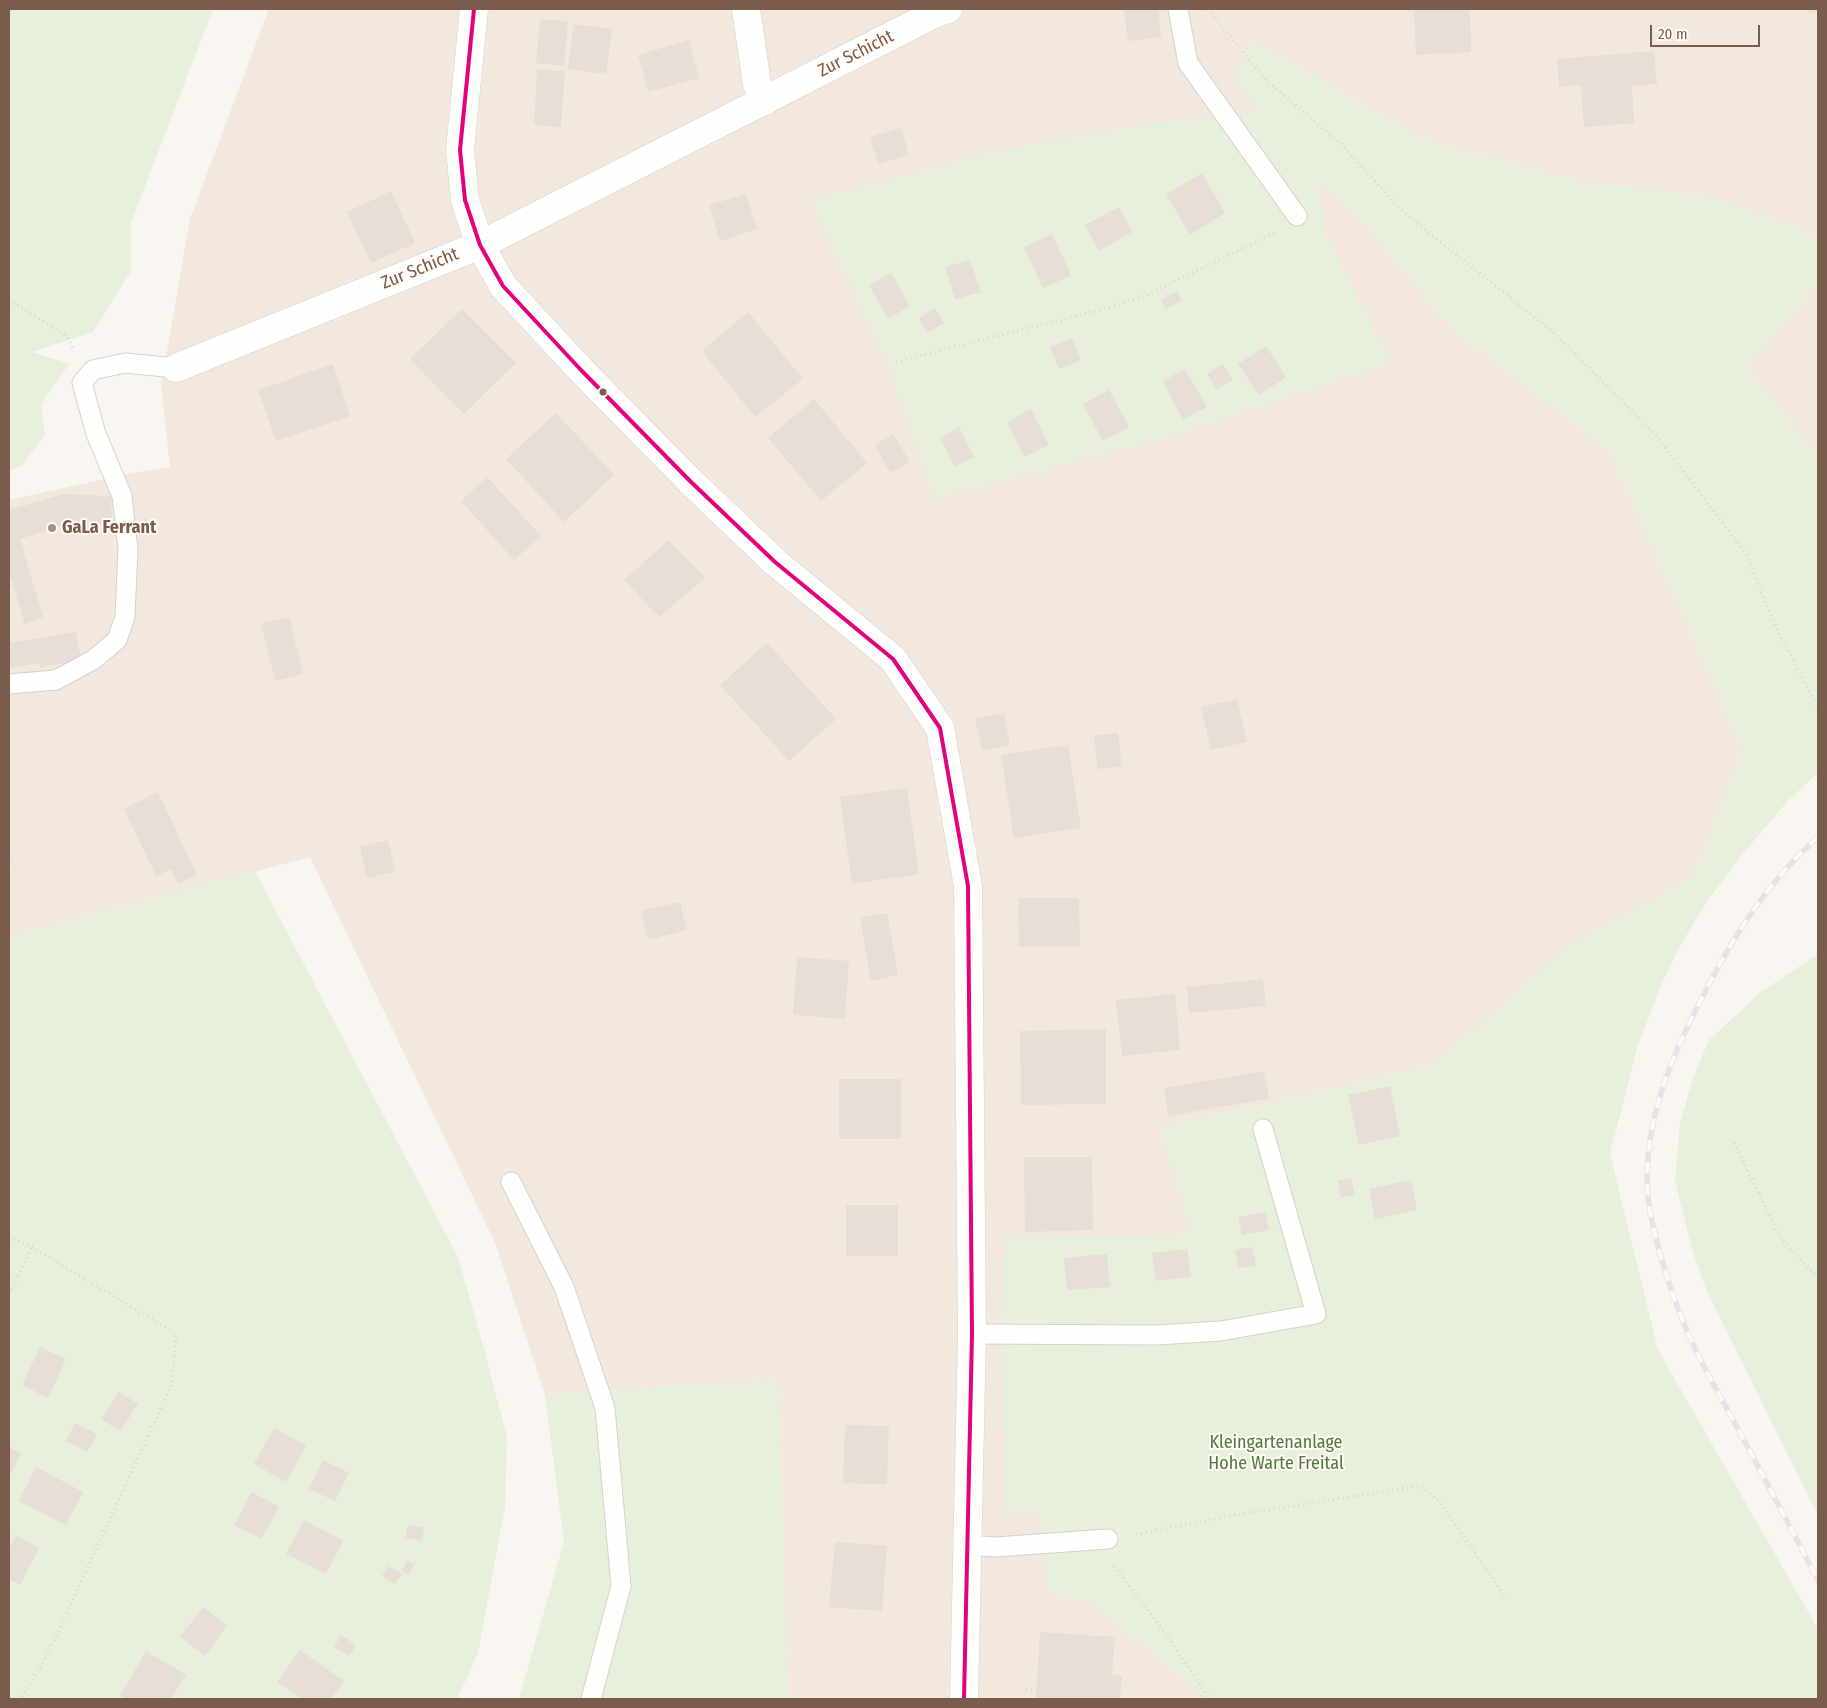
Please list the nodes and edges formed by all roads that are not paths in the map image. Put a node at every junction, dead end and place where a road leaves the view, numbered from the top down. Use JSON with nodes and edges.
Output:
{"nodes":[{"id":1,"x":474,"y":9,"type":"edge"},
{"id":2,"x":746,"y":9,"type":"edge"},
{"id":3,"x":948,"y":9,"type":"edge"},
{"id":4,"x":1178,"y":9,"type":"edge"},
{"id":5,"x":765,"y":101,"type":"junction"},
{"id":6,"x":1298,"y":216,"type":"road end"},
{"id":7,"x":480,"y":245,"type":"junction"},
{"id":8,"x":176,"y":368,"type":"joint"},
{"id":9,"x":9,"y":684,"type":"edge"},
{"id":10,"x":1263,"y":1129,"type":"dead end"},
{"id":11,"x":511,"y":1182,"type":"dead end"},
{"id":12,"x":972,"y":1334,"type":"junction"},
{"id":13,"x":1101,"y":1539,"type":"road end"},
{"id":14,"x":967,"y":1545,"type":"junction"},
{"id":15,"x":591,"y":1699,"type":"edge"},
{"id":16,"x":964,"y":1699,"type":"edge"}],
"edges":[{"from":1,"to":7,"type":"street"},
{"from":2,"to":5,"type":"street"},
{"from":3,"to":5,"type":"street","name":"Zur Schicht"},
{"from":4,"to":6,"type":"lane"},
{"from":5,"to":7,"type":"street","name":"Zur Schicht"},
{"from":7,"to":8,"type":"street","name":"Zur Schicht"},
{"from":7,"to":12,"type":"street"},
{"from":8,"to":9,"type":"lane"},
{"from":10,"to":12,"type":"lane"},
{"from":11,"to":15,"type":"lane"},
{"from":12,"to":14,"type":"street"},
{"from":13,"to":14,"type":"lane"},
{"from":14,"to":16,"type":"street"}]}
